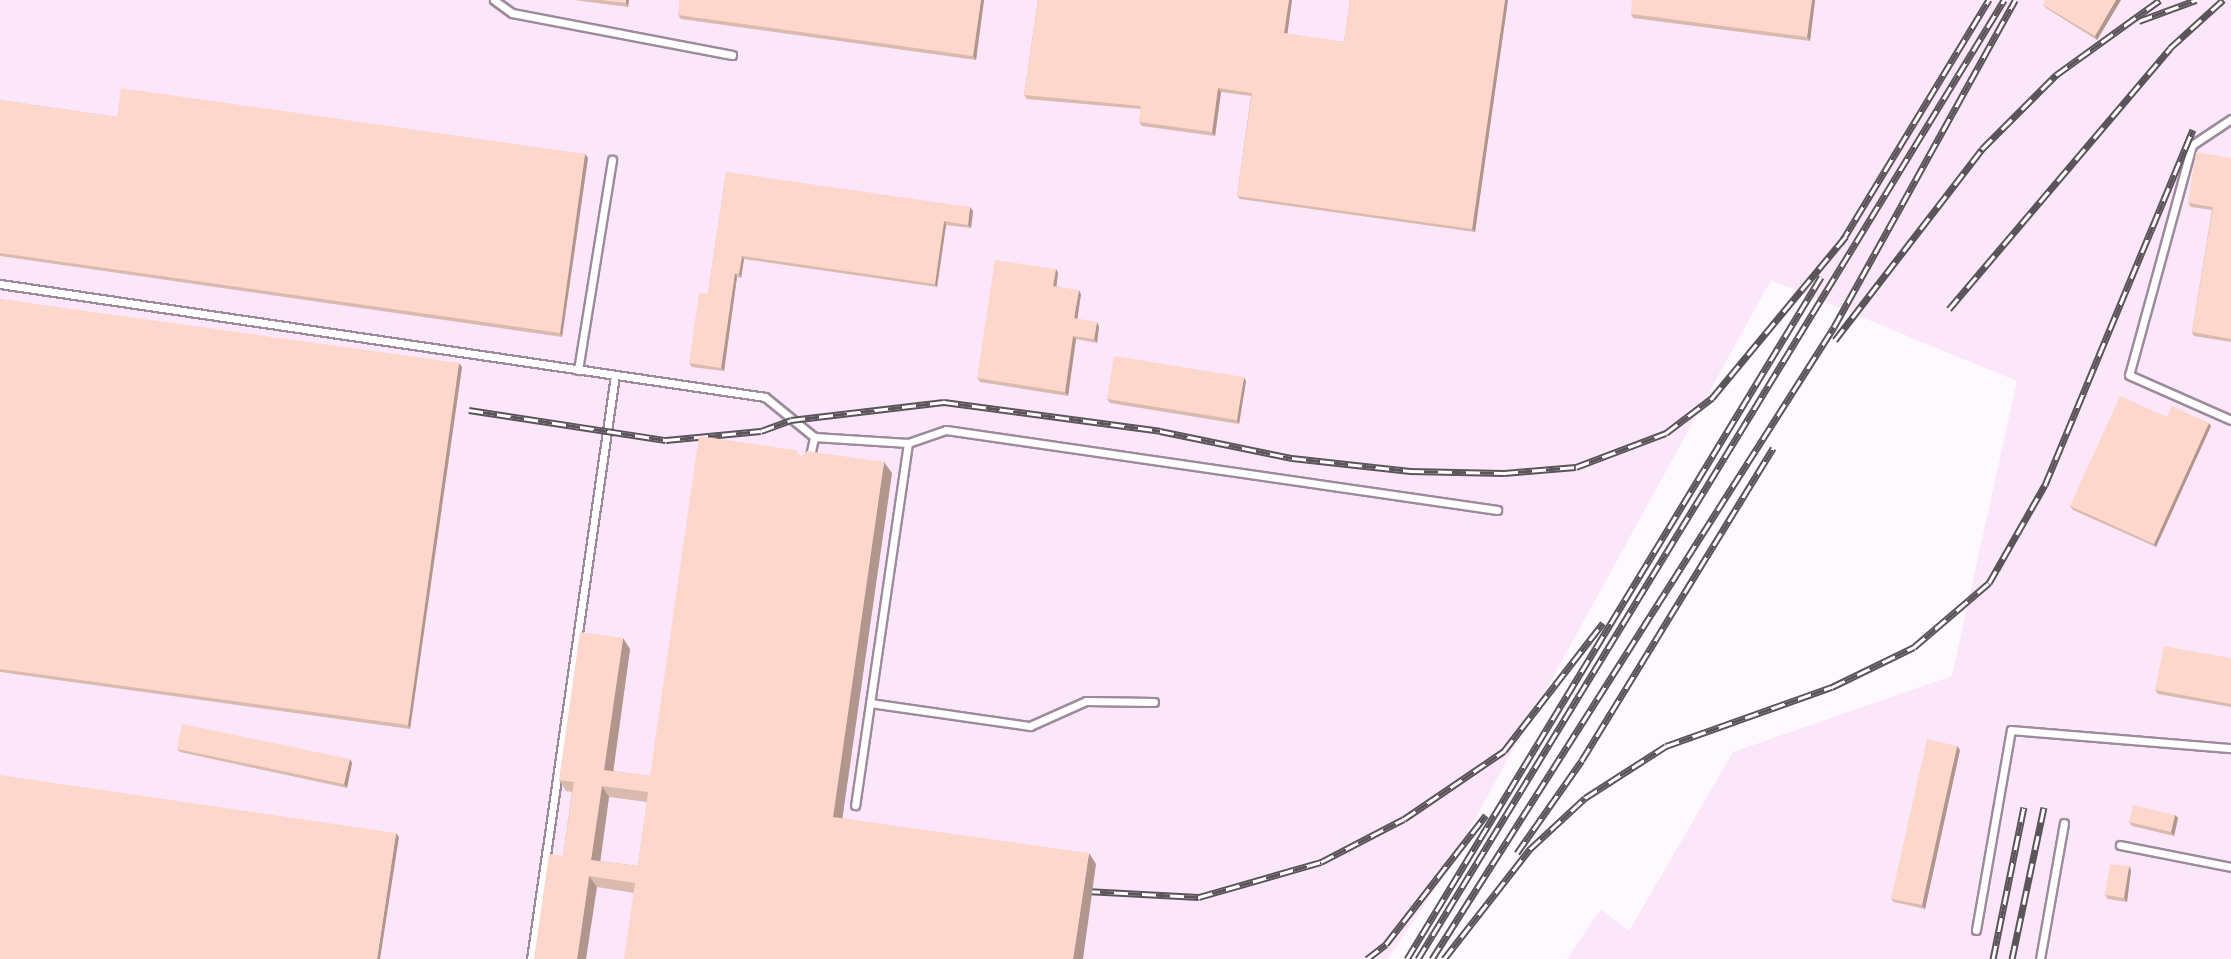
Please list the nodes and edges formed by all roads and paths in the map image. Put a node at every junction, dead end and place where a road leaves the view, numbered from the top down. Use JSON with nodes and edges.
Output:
{"nodes":[{"id":1,"x":494,"y":0,"type":"edge"},
{"id":2,"x":732,"y":55,"type":"dead end"},
{"id":3,"x":2231,"y":119,"type":"edge"},
{"id":4,"x":612,"y":160,"type":"dead end"},
{"id":5,"x":0,"y":284,"type":"edge"},
{"id":6,"x":578,"y":370,"type":"junction"},
{"id":7,"x":615,"y":375,"type":"junction"},
{"id":8,"x":2231,"y":420,"type":"edge"},
{"id":9,"x":814,"y":437,"type":"junction"},
{"id":10,"x":908,"y":443,"type":"junction"},
{"id":11,"x":809,"y":462,"type":"edge"},
{"id":12,"x":1497,"y":510,"type":"dead end"},
{"id":13,"x":1154,"y":702,"type":"dead end"},
{"id":14,"x":870,"y":703,"type":"junction"},
{"id":15,"x":2231,"y":748,"type":"edge"},
{"id":16,"x":855,"y":805,"type":"dead end"},
{"id":17,"x":2064,"y":823,"type":"dead end"},
{"id":18,"x":2120,"y":845,"type":"dead end"},
{"id":19,"x":2231,"y":867,"type":"edge"},
{"id":20,"x":1976,"y":930,"type":"dead end"},
{"id":21,"x":531,"y":959,"type":"edge"},
{"id":22,"x":2040,"y":959,"type":"edge"}],
"edges":[{"from":1,"to":2,"type":"lane"},
{"from":3,"to":8,"type":"lane"},
{"from":4,"to":6,"type":"lane"},
{"from":5,"to":6,"type":"lane"},
{"from":6,"to":7,"type":"lane"},
{"from":7,"to":9,"type":"lane"},
{"from":7,"to":21,"type":"lane"},
{"from":9,"to":10,"type":"lane"},
{"from":9,"to":11,"type":"lane"},
{"from":10,"to":12,"type":"lane"},
{"from":10,"to":14,"type":"lane"},
{"from":13,"to":14,"type":"lane"},
{"from":14,"to":16,"type":"lane"},
{"from":15,"to":20,"type":"lane"},
{"from":17,"to":22,"type":"lane"},
{"from":18,"to":19,"type":"lane"}]}
